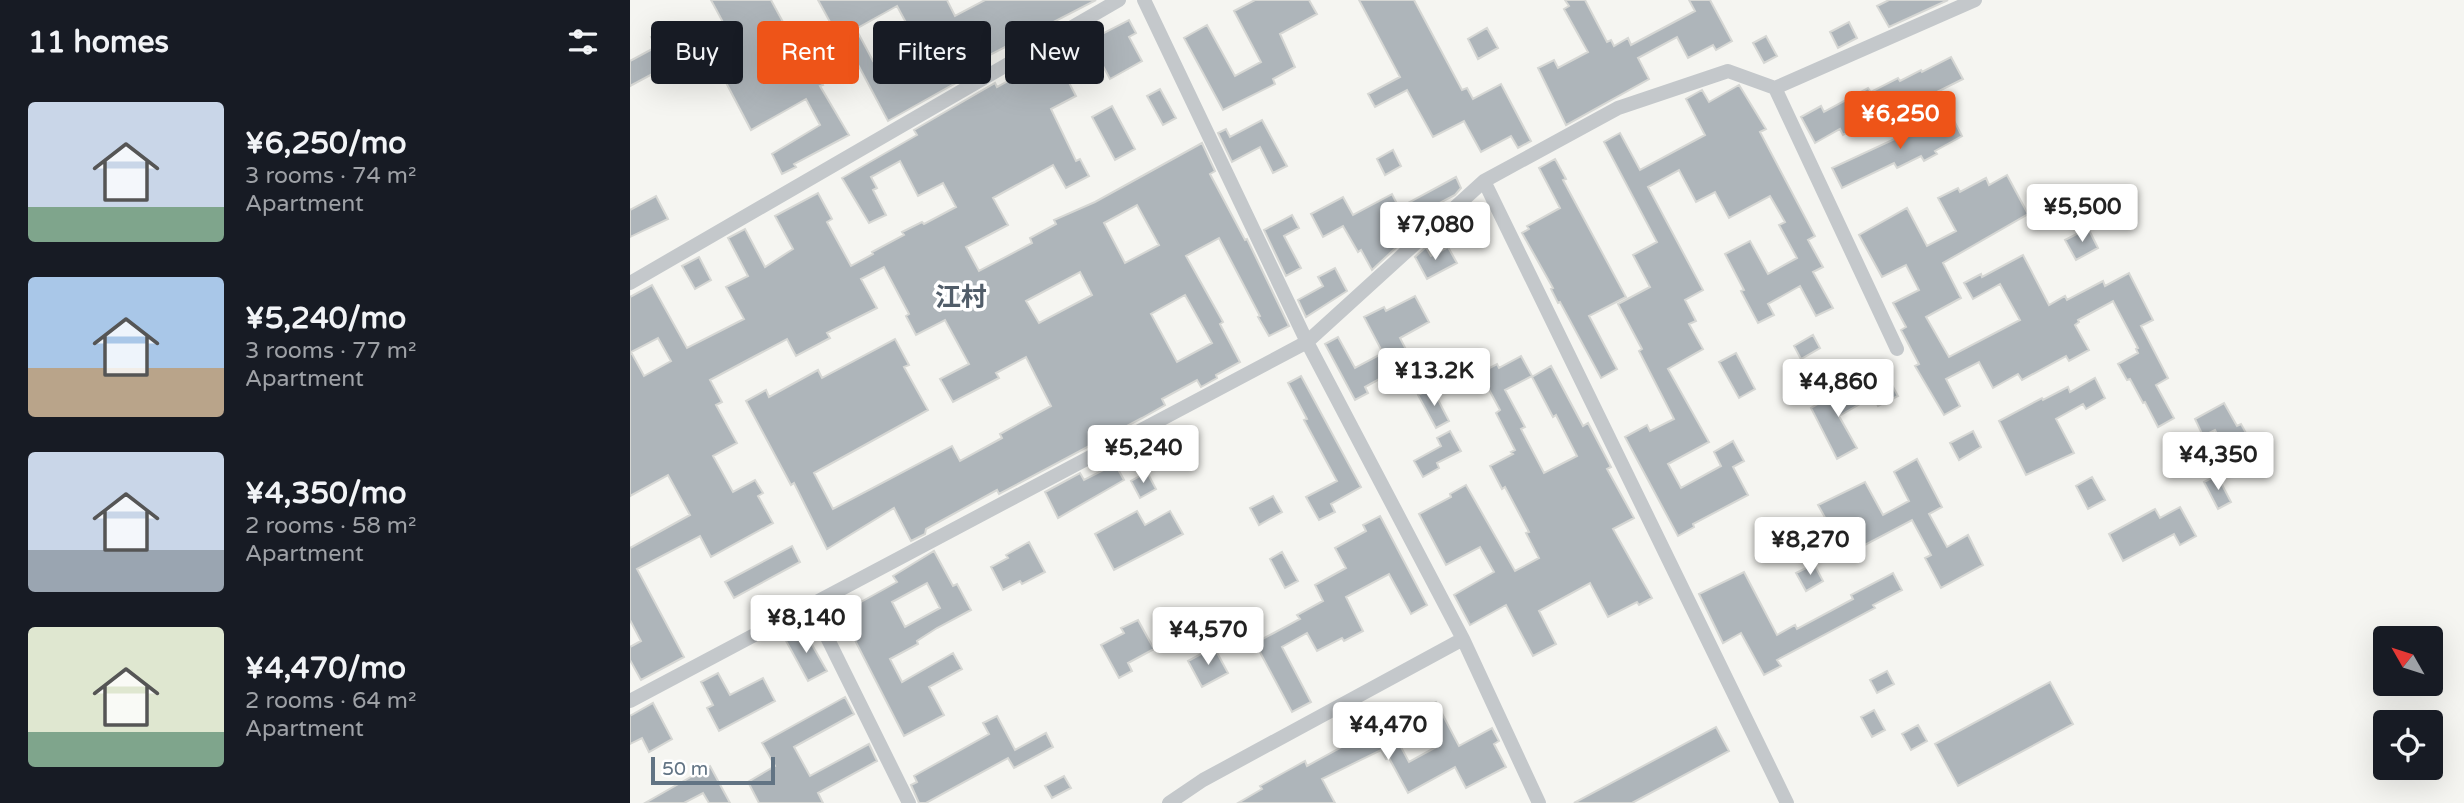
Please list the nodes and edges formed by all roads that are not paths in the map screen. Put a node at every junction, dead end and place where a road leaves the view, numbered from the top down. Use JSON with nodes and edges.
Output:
{"nodes":[{"id":1,"x":1119,"y":0,"type":"edge"},
{"id":2,"x":1144,"y":0,"type":"edge"},
{"id":3,"x":1975,"y":0,"type":"edge"},
{"id":4,"x":1775,"y":88,"type":"junction"},
{"id":5,"x":1484,"y":181,"type":"junction"},
{"id":6,"x":630,"y":283,"type":"edge"},
{"id":7,"x":1307,"y":342,"type":"junction"},
{"id":8,"x":1897,"y":349,"type":"dead end"},
{"id":9,"x":811,"y":605,"type":"junction"},
{"id":10,"x":1463,"y":639,"type":"junction"},
{"id":11,"x":630,"y":701,"type":"edge"},
{"id":12,"x":909,"y":803,"type":"edge"},
{"id":13,"x":1169,"y":803,"type":"edge"},
{"id":14,"x":1539,"y":803,"type":"edge"},
{"id":15,"x":1787,"y":803,"type":"edge"}],
"edges":[{"from":1,"to":6,"type":"street"},
{"from":2,"to":7,"type":"street"},
{"from":3,"to":4,"type":"street"},
{"from":4,"to":5,"type":"street"},
{"from":4,"to":8,"type":"street"},
{"from":5,"to":7,"type":"street"},
{"from":5,"to":15,"type":"street"},
{"from":7,"to":9,"type":"street"},
{"from":7,"to":10,"type":"street"},
{"from":9,"to":11,"type":"street"},
{"from":9,"to":12,"type":"street"},
{"from":10,"to":13,"type":"street"},
{"from":10,"to":14,"type":"street"}]}
